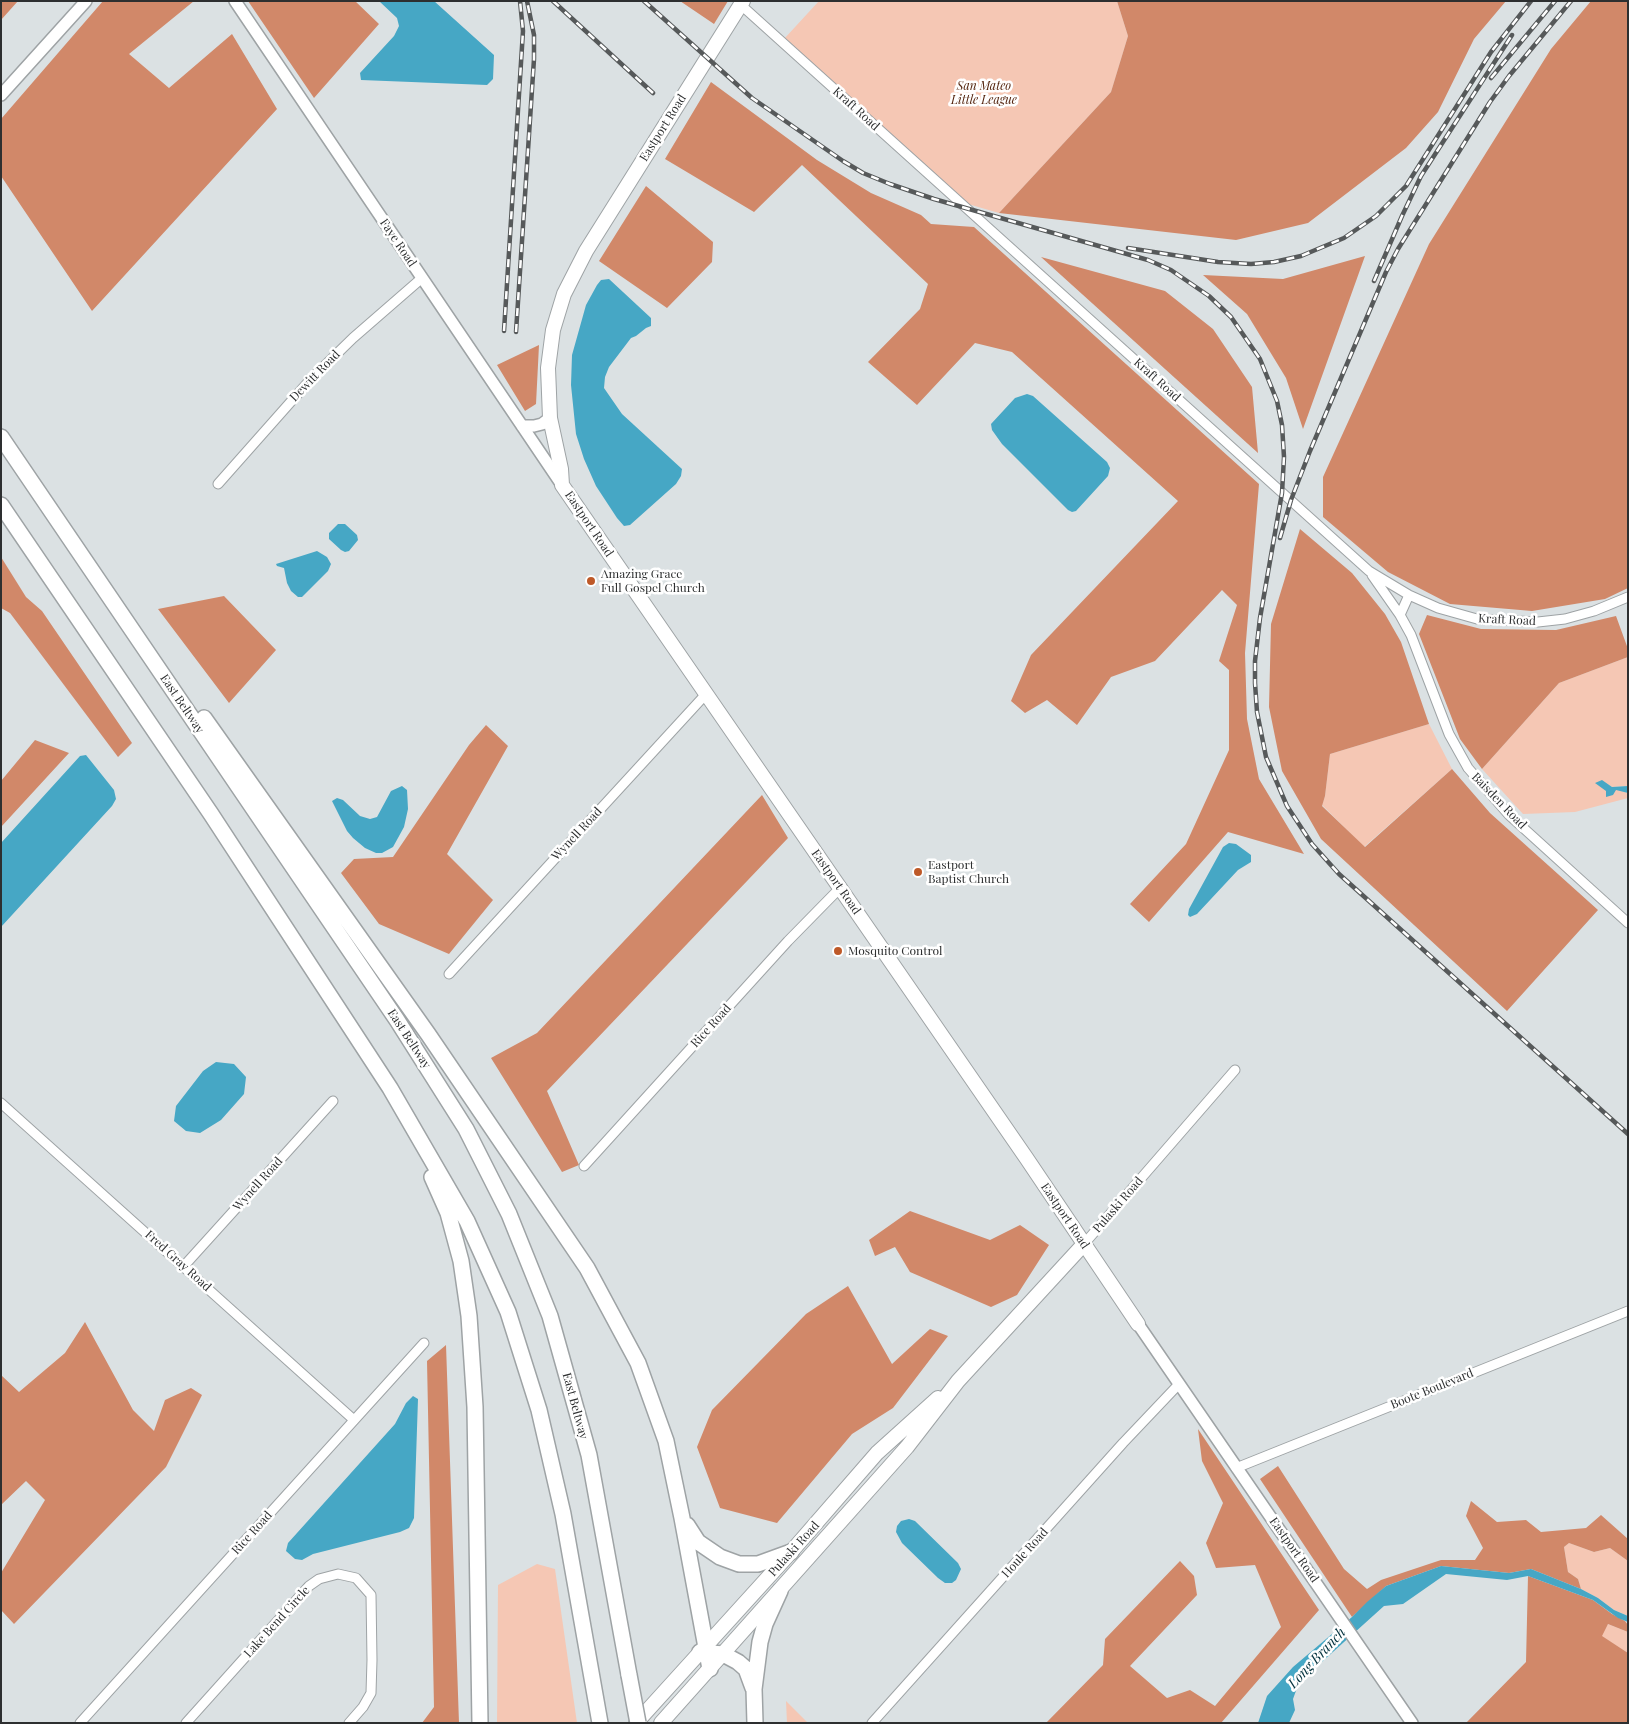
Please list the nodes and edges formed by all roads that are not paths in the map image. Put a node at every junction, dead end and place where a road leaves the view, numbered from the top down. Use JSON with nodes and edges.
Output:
{"nodes":[{"id":1,"x":86,"y":1,"type":"edge"},
{"id":2,"x":234,"y":1,"type":"edge"},
{"id":3,"x":742,"y":3,"type":"edge"},
{"id":4,"x":1,"y":95,"type":"edge"},
{"id":5,"x":422,"y":278,"type":"junction"},
{"id":6,"x":550,"y":418,"type":"junction"},
{"id":7,"x":522,"y":426,"type":"junction"},
{"id":8,"x":1,"y":437,"type":"edge"},
{"id":9,"x":218,"y":484,"type":"dead end"},
{"id":10,"x":562,"y":485,"type":"junction"},
{"id":11,"x":1,"y":505,"type":"edge"},
{"id":12,"x":72,"y":541,"type":"junction"},
{"id":13,"x":1369,"y":571,"type":"junction"},
{"id":14,"x":1409,"y":595,"type":"junction"},
{"id":15,"x":1628,"y":597,"type":"edge"},
{"id":16,"x":1400,"y":615,"type":"junction"},
{"id":17,"x":706,"y":694,"type":"junction"},
{"id":18,"x":840,"y":888,"type":"junction"},
{"id":19,"x":1628,"y":923,"type":"edge"},
{"id":20,"x":449,"y":974,"type":"dead end"},
{"id":21,"x":1235,"y":1070,"type":"dead end"},
{"id":22,"x":390,"y":1088,"type":"junction"},
{"id":23,"x":333,"y":1101,"type":"dead end"},
{"id":24,"x":1,"y":1103,"type":"edge"},
{"id":25,"x":584,"y":1166,"type":"dead end"},
{"id":26,"x":1084,"y":1244,"type":"junction"},
{"id":27,"x":184,"y":1266,"type":"junction"},
{"id":28,"x":1628,"y":1312,"type":"edge"},
{"id":29,"x":1138,"y":1324,"type":"joint"},
{"id":30,"x":424,"y":1343,"type":"dead end"},
{"id":31,"x":958,"y":1381,"type":"junction"},
{"id":32,"x":1179,"y":1384,"type":"junction"},
{"id":33,"x":354,"y":1420,"type":"junction"},
{"id":34,"x":1236,"y":1468,"type":"junction"},
{"id":35,"x":682,"y":1518,"type":"junction"},
{"id":36,"x":791,"y":1552,"type":"junction"},
{"id":37,"x":780,"y":1591,"type":"junction"},
{"id":38,"x":704,"y":1650,"type":"junction"},
{"id":39,"x":723,"y":1654,"type":"junction"},
{"id":40,"x":710,"y":1669,"type":"junction"},
{"id":41,"x":754,"y":1689,"type":"junction"},
{"id":42,"x":599,"y":1716,"type":"edge"},
{"id":43,"x":80,"y":1723,"type":"edge"},
{"id":44,"x":186,"y":1723,"type":"edge"},
{"id":45,"x":350,"y":1723,"type":"edge"},
{"id":46,"x":480,"y":1723,"type":"edge"},
{"id":47,"x":637,"y":1723,"type":"edge"},
{"id":48,"x":661,"y":1723,"type":"edge"},
{"id":49,"x":755,"y":1723,"type":"edge"},
{"id":50,"x":872,"y":1723,"type":"edge"},
{"id":51,"x":1412,"y":1723,"type":"edge"}],
"edges":[{"from":1,"to":4,"type":"street"},
{"from":2,"to":5,"type":"street","name":"Faye Road"},
{"from":3,"to":6,"type":"main road","name":"Eastport Road"},
{"from":3,"to":13,"type":"street","name":"Kraft Road"},
{"from":5,"to":7,"type":"street","name":"Faye Road"},
{"from":5,"to":9,"type":"street","name":"Dewitt Road"},
{"from":6,"to":7,"type":"street"},
{"from":6,"to":10,"type":"main road","name":"Eastport Road"},
{"from":7,"to":10,"type":"street","name":"Faye Road"},
{"from":8,"to":12,"type":"highway","name":"East Beltway"},
{"from":10,"to":17,"type":"main road","name":"Eastport Road"},
{"from":11,"to":22,"type":"highway"},
{"from":12,"to":35,"type":"highway"},
{"from":12,"to":47,"type":"highway","name":"East Beltway","bridge":true},
{"from":13,"to":14,"type":"street","name":"Kraft Road"},
{"from":13,"to":16,"type":"street","name":"Baisden Road"},
{"from":14,"to":15,"type":"street","name":"Kraft Road"},
{"from":14,"to":16,"type":"street"},
{"from":16,"to":19,"type":"street","name":"Baisden Road"},
{"from":17,"to":18,"type":"main road","name":"Eastport Road"},
{"from":17,"to":20,"type":"street","name":"Wynell Road"},
{"from":18,"to":25,"type":"street","name":"Rice Road"},
{"from":18,"to":26,"type":"main road","name":"Eastport Road"},
{"from":21,"to":26,"type":"street","name":"Pulaski Road"},
{"from":22,"to":42,"type":"highway"},
{"from":22,"to":46,"type":"highway"},
{"from":23,"to":27,"type":"street","name":"Wynell Road"},
{"from":24,"to":27,"type":"street","name":"Fred Gray Road"},
{"from":26,"to":29,"type":"main road","name":"Eastport Road"},
{"from":26,"to":31,"type":"main road","name":"Pulaski Road"},
{"from":27,"to":33,"type":"street","name":"Fred Gray Road"},
{"from":28,"to":34,"type":"street","name":"Boote Boulevard"},
{"from":29,"to":32,"type":"street","name":"Eastport Road"},
{"from":30,"to":33,"type":"street","name":"Rice Road"},
{"from":31,"to":36,"type":"main road","name":"Pulaski Road"},
{"from":31,"to":37,"type":"main road","name":"Pulaski Road"},
{"from":32,"to":34,"type":"street","name":"Eastport Road"},
{"from":32,"to":50,"type":"street","name":"Houle Road"},
{"from":33,"to":43,"type":"street","name":"Rice Road"},
{"from":34,"to":51,"type":"street","name":"Eastport Road"},
{"from":35,"to":36,"type":"highway"},
{"from":35,"to":38,"type":"highway"},
{"from":36,"to":38,"type":"main road","name":"Pulaski Road"},
{"from":37,"to":39,"type":"main road","name":"Pulaski Road"},
{"from":37,"to":41,"type":"highway"},
{"from":38,"to":39,"type":"highway"},
{"from":38,"to":40,"type":"highway"},
{"from":38,"to":47,"type":"main road","name":"Pulaski Road"},
{"from":39,"to":40,"type":"main road","name":"Pulaski Road"},
{"from":39,"to":41,"type":"highway"},
{"from":40,"to":48,"type":"main road","name":"Pulaski Road"},
{"from":41,"to":49,"type":"highway"},
{"from":44,"to":45,"type":"street","name":"Lake Bend Circle"}]}
